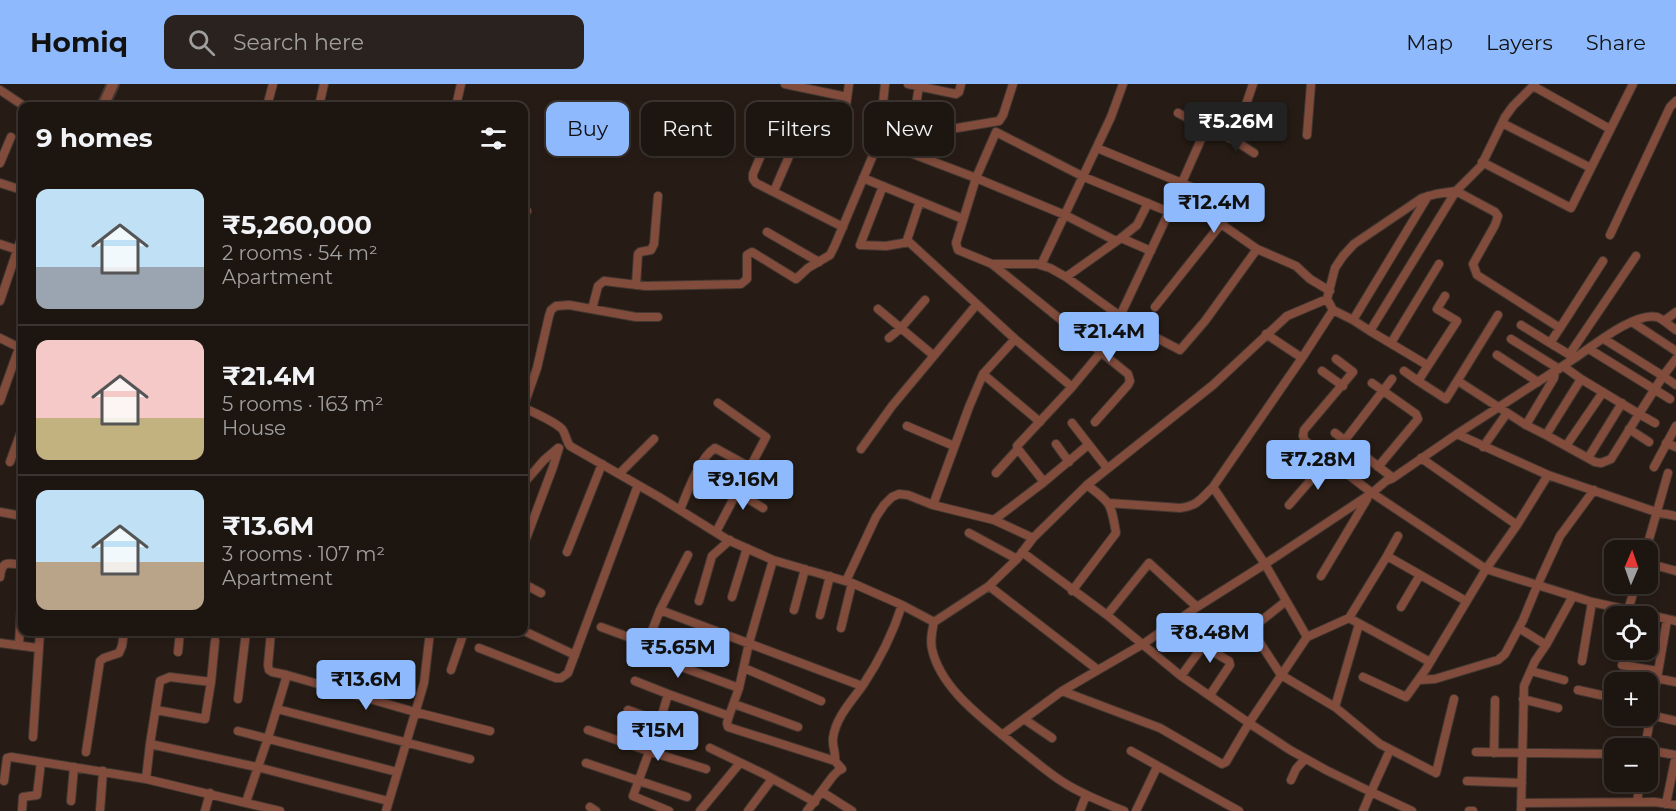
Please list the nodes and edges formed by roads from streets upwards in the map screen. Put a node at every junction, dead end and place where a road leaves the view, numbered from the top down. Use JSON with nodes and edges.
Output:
{"nodes":[{"id":1,"x":113,"y":84,"type":"edge"},
{"id":2,"x":273,"y":84,"type":"edge"},
{"id":3,"x":324,"y":84,"type":"edge"},
{"id":4,"x":461,"y":84,"type":"edge"},
{"id":5,"x":784,"y":84,"type":"edge"},
{"id":6,"x":849,"y":84,"type":"edge"},
{"id":7,"x":885,"y":84,"type":"edge"},
{"id":8,"x":908,"y":84,"type":"edge"},
{"id":9,"x":961,"y":84,"type":"edge"},
{"id":10,"x":1013,"y":84,"type":"edge"},
{"id":11,"x":1123,"y":84,"type":"edge"},
{"id":12,"x":1253,"y":84,"type":"edge"},
{"id":13,"x":1311,"y":84,"type":"edge"},
{"id":14,"x":1633,"y":84,"type":"edge"},
{"id":15,"x":1534,"y":85,"type":"edge"},
{"id":16,"x":806,"y":86,"type":"edge"},
{"id":17,"x":919,"y":86,"type":"junction"},
{"id":18,"x":0,"y":90,"type":"edge"},
{"id":19,"x":848,"y":97,"type":"junction"},
{"id":20,"x":1676,"y":101,"type":"edge"},
{"id":21,"x":18,"y":102,"type":"edge"},
{"id":22,"x":105,"y":102,"type":"edge"},
{"id":23,"x":268,"y":102,"type":"edge"},
{"id":24,"x":320,"y":102,"type":"edge"},
{"id":25,"x":457,"y":102,"type":"edge"},
{"id":26,"x":847,"y":102,"type":"edge"},
{"id":27,"x":883,"y":102,"type":"edge"},
{"id":28,"x":916,"y":102,"type":"edge"},
{"id":29,"x":1178,"y":113,"type":"dead end"},
{"id":30,"x":1502,"y":123,"type":"junction"},
{"id":31,"x":954,"y":129,"type":"edge"},
{"id":32,"x":1610,"y":129,"type":"junction"},
{"id":33,"x":1211,"y":130,"type":"junction"},
{"id":34,"x":1307,"y":135,"type":"dead end"},
{"id":35,"x":11,"y":137,"type":"dead end"},
{"id":36,"x":1234,"y":140,"type":"junction"},
{"id":37,"x":1097,"y":148,"type":"junction"},
{"id":38,"x":1254,"y":153,"type":"dead end"},
{"id":39,"x":760,"y":156,"type":"edge"},
{"id":40,"x":789,"y":156,"type":"edge"},
{"id":41,"x":873,"y":156,"type":"edge"},
{"id":42,"x":918,"y":156,"type":"edge"},
{"id":43,"x":1482,"y":162,"type":"junction"},
{"id":44,"x":0,"y":163,"type":"edge"},
{"id":45,"x":1591,"y":168,"type":"junction"},
{"id":46,"x":1084,"y":177,"type":"junction"},
{"id":47,"x":863,"y":178,"type":"junction"},
{"id":48,"x":976,"y":178,"type":"junction"},
{"id":49,"x":0,"y":183,"type":"edge"},
{"id":50,"x":1181,"y":184,"type":"junction"},
{"id":51,"x":883,"y":186,"type":"junction"},
{"id":52,"x":18,"y":189,"type":"edge"},
{"id":53,"x":774,"y":191,"type":"junction"},
{"id":54,"x":1456,"y":191,"type":"junction"},
{"id":55,"x":658,"y":196,"type":"dead end"},
{"id":56,"x":1428,"y":196,"type":"junction"},
{"id":57,"x":920,"y":201,"type":"junction"},
{"id":58,"x":1148,"y":203,"type":"junction"},
{"id":59,"x":1169,"y":212,"type":"junction"},
{"id":60,"x":1065,"y":215,"type":"junction"},
{"id":61,"x":963,"y":219,"type":"junction"},
{"id":62,"x":1221,"y":224,"type":"junction"},
{"id":63,"x":843,"y":227,"type":"junction"},
{"id":64,"x":767,"y":232,"type":"dead end"},
{"id":65,"x":1610,"y":235,"type":"dead end"},
{"id":66,"x":1119,"y":240,"type":"junction"},
{"id":67,"x":906,"y":243,"type":"junction"},
{"id":68,"x":0,"y":244,"type":"edge"},
{"id":69,"x":1257,"y":249,"type":"junction"},
{"id":70,"x":18,"y":250,"type":"joint"},
{"id":71,"x":1151,"y":251,"type":"junction"},
{"id":72,"x":1636,"y":256,"type":"dead end"},
{"id":73,"x":1604,"y":261,"type":"dead end"},
{"id":74,"x":819,"y":262,"type":"junction"},
{"id":75,"x":992,"y":264,"type":"junction"},
{"id":76,"x":1439,"y":264,"type":"dead end"},
{"id":77,"x":1041,"y":265,"type":"junction"},
{"id":78,"x":1066,"y":277,"type":"junction"},
{"id":79,"x":4,"y":279,"type":"edge"},
{"id":80,"x":636,"y":285,"type":"junction"},
{"id":81,"x":1328,"y":295,"type":"junction"},
{"id":82,"x":1445,"y":296,"type":"dead end"},
{"id":83,"x":925,"y":300,"type":"dead end"},
{"id":84,"x":0,"y":301,"type":"edge"},
{"id":85,"x":977,"y":304,"type":"junction"},
{"id":86,"x":1155,"y":307,"type":"dead end"},
{"id":87,"x":592,"y":309,"type":"junction"},
{"id":88,"x":878,"y":309,"type":"dead end"},
{"id":89,"x":1333,"y":310,"type":"junction"},
{"id":90,"x":1676,"y":312,"type":"edge"},
{"id":91,"x":1498,"y":315,"type":"dead end"},
{"id":92,"x":658,"y":318,"type":"dead end"},
{"id":93,"x":1123,"y":319,"type":"junction"},
{"id":94,"x":1353,"y":320,"type":"junction"},
{"id":95,"x":1664,"y":321,"type":"junction"},
{"id":96,"x":1632,"y":322,"type":"junction"},
{"id":97,"x":1521,"y":325,"type":"dead end"},
{"id":98,"x":901,"y":328,"type":"junction"},
{"id":99,"x":1560,"y":328,"type":"junction"},
{"id":100,"x":1676,"y":330,"type":"edge"},
{"id":101,"x":1370,"y":332,"type":"junction"},
{"id":102,"x":1266,"y":334,"type":"junction"},
{"id":103,"x":0,"y":338,"type":"edge"},
{"id":104,"x":889,"y":338,"type":"dead end"},
{"id":105,"x":1015,"y":339,"type":"junction"},
{"id":106,"x":1512,"y":339,"type":"dead end"},
{"id":107,"x":1604,"y":339,"type":"junction"},
{"id":108,"x":1391,"y":343,"type":"junction"},
{"id":109,"x":1550,"y":343,"type":"junction"},
{"id":110,"x":18,"y":347,"type":"edge"},
{"id":111,"x":1588,"y":349,"type":"junction"},
{"id":112,"x":1101,"y":351,"type":"junction"},
{"id":113,"x":1676,"y":351,"type":"edge"},
{"id":114,"x":933,"y":355,"type":"junction"},
{"id":115,"x":1497,"y":355,"type":"dead end"},
{"id":116,"x":18,"y":356,"type":"edge"},
{"id":117,"x":1572,"y":357,"type":"junction"},
{"id":118,"x":1302,"y":358,"type":"junction"},
{"id":119,"x":1336,"y":359,"type":"dead end"},
{"id":120,"x":1676,"y":359,"type":"edge"},
{"id":121,"x":1428,"y":365,"type":"junction"},
{"id":122,"x":1559,"y":369,"type":"junction"},
{"id":123,"x":1322,"y":371,"type":"dead end"},
{"id":124,"x":1404,"y":371,"type":"dead end"},
{"id":125,"x":983,"y":374,"type":"junction"},
{"id":126,"x":1663,"y":376,"type":"junction"},
{"id":127,"x":1392,"y":379,"type":"dead end"},
{"id":128,"x":1581,"y":379,"type":"junction"},
{"id":129,"x":1418,"y":381,"type":"junction"},
{"id":130,"x":1458,"y":381,"type":"junction"},
{"id":131,"x":1538,"y":382,"type":"junction"},
{"id":132,"x":1372,"y":383,"type":"dead end"},
{"id":133,"x":1676,"y":384,"type":"edge"},
{"id":134,"x":1343,"y":386,"type":"junction"},
{"id":135,"x":1072,"y":387,"type":"junction"},
{"id":136,"x":1654,"y":390,"type":"junction"},
{"id":137,"x":1383,"y":391,"type":"junction"},
{"id":138,"x":1603,"y":392,"type":"junction"},
{"id":139,"x":528,"y":394,"type":"edge"},
{"id":140,"x":1670,"y":399,"type":"dead end"},
{"id":141,"x":0,"y":401,"type":"edge"},
{"id":142,"x":718,"y":403,"type":"dead end"},
{"id":143,"x":1622,"y":403,"type":"junction"},
{"id":144,"x":528,"y":408,"type":"edge"},
{"id":145,"x":1498,"y":408,"type":"junction"},
{"id":146,"x":1507,"y":413,"type":"junction"},
{"id":147,"x":1639,"y":414,"type":"junction"},
{"id":148,"x":1040,"y":422,"type":"junction"},
{"id":149,"x":1095,"y":422,"type":"dead end"},
{"id":150,"x":1072,"y":423,"type":"dead end"},
{"id":151,"x":1655,"y":423,"type":"dead end"},
{"id":152,"x":1526,"y":425,"type":"junction"},
{"id":153,"x":907,"y":426,"type":"dead end"},
{"id":154,"x":1676,"y":426,"type":"edge"},
{"id":155,"x":1629,"y":429,"type":"junction"},
{"id":156,"x":1335,"y":433,"type":"dead end"},
{"id":157,"x":1457,"y":434,"type":"junction"},
{"id":158,"x":1546,"y":435,"type":"junction"},
{"id":159,"x":654,"y":439,"type":"dead end"},
{"id":160,"x":18,"y":440,"type":"edge"},
{"id":161,"x":1345,"y":440,"type":"junction"},
{"id":162,"x":566,"y":441,"type":"junction"},
{"id":163,"x":1649,"y":442,"type":"dead end"},
{"id":164,"x":1666,"y":443,"type":"junction"},
{"id":165,"x":1056,"y":444,"type":"dead end"},
{"id":166,"x":1088,"y":445,"type":"junction"},
{"id":167,"x":954,"y":446,"type":"junction"},
{"id":168,"x":1566,"y":446,"type":"junction"},
{"id":169,"x":1483,"y":447,"type":"junction"},
{"id":170,"x":1676,"y":447,"type":"edge"},
{"id":171,"x":559,"y":448,"type":"junction"},
{"id":172,"x":861,"y":449,"type":"dead end"},
{"id":173,"x":1018,"y":449,"type":"junction"},
{"id":174,"x":1421,"y":458,"type":"junction"},
{"id":175,"x":1588,"y":458,"type":"junction"},
{"id":176,"x":1329,"y":459,"type":"junction"},
{"id":177,"x":10,"y":462,"type":"dead end"},
{"id":178,"x":1069,"y":462,"type":"junction"},
{"id":179,"x":602,"y":464,"type":"junction"},
{"id":180,"x":750,"y":467,"type":"junction"},
{"id":181,"x":1378,"y":467,"type":"junction"},
{"id":182,"x":1654,"y":467,"type":"dead end"},
{"id":183,"x":1107,"y":468,"type":"junction"},
{"id":184,"x":996,"y":473,"type":"dead end"},
{"id":185,"x":1668,"y":473,"type":"dead end"},
{"id":186,"x":619,"y":474,"type":"junction"},
{"id":187,"x":1548,"y":475,"type":"junction"},
{"id":188,"x":766,"y":476,"type":"dead end"},
{"id":189,"x":528,"y":478,"type":"edge"},
{"id":190,"x":1393,"y":478,"type":"junction"},
{"id":191,"x":1044,"y":482,"type":"junction"},
{"id":192,"x":638,"y":485,"type":"junction"},
{"id":193,"x":1087,"y":485,"type":"junction"},
{"id":194,"x":1213,"y":487,"type":"junction"},
{"id":195,"x":1594,"y":490,"type":"junction"},
{"id":196,"x":737,"y":492,"type":"junction"},
{"id":197,"x":1372,"y":494,"type":"junction"},
{"id":198,"x":1109,"y":503,"type":"junction"},
{"id":199,"x":933,"y":505,"type":"junction"},
{"id":200,"x":1289,"y":505,"type":"dead end"},
{"id":201,"x":763,"y":508,"type":"dead end"},
{"id":202,"x":680,"y":510,"type":"junction"},
{"id":203,"x":0,"y":512,"type":"edge"},
{"id":204,"x":1656,"y":512,"type":"junction"},
{"id":205,"x":18,"y":515,"type":"edge"},
{"id":206,"x":1676,"y":516,"type":"edge"},
{"id":207,"x":994,"y":520,"type":"junction"},
{"id":208,"x":1517,"y":525,"type":"junction"},
{"id":209,"x":716,"y":532,"type":"junction"},
{"id":210,"x":528,"y":533,"type":"edge"},
{"id":211,"x":969,"y":533,"type":"dead end"},
{"id":212,"x":1398,"y":536,"type":"dead end"},
{"id":213,"x":1033,"y":538,"type":"junction"},
{"id":214,"x":730,"y":540,"type":"junction"},
{"id":215,"x":1649,"y":540,"type":"edge"},
{"id":216,"x":747,"y":548,"type":"junction"},
{"id":217,"x":567,"y":552,"type":"dead end"},
{"id":218,"x":688,"y":555,"type":"dead end"},
{"id":219,"x":1019,"y":555,"type":"junction"},
{"id":220,"x":1387,"y":556,"type":"junction"},
{"id":221,"x":773,"y":560,"type":"junction"},
{"id":222,"x":18,"y":564,"type":"edge"},
{"id":223,"x":1265,"y":564,"type":"junction"},
{"id":224,"x":1658,"y":566,"type":"edge"},
{"id":225,"x":805,"y":569,"type":"junction"},
{"id":226,"x":1485,"y":569,"type":"junction"},
{"id":227,"x":1676,"y":571,"type":"edge"},
{"id":228,"x":1420,"y":575,"type":"junction"},
{"id":229,"x":830,"y":576,"type":"junction"},
{"id":230,"x":1321,"y":576,"type":"dead end"},
{"id":231,"x":0,"y":578,"type":"edge"},
{"id":232,"x":849,"y":582,"type":"junction"},
{"id":233,"x":528,"y":586,"type":"edge"},
{"id":234,"x":989,"y":586,"type":"junction"},
{"id":235,"x":1537,"y":586,"type":"junction"},
{"id":236,"x":1072,"y":591,"type":"junction"},
{"id":237,"x":541,"y":593,"type":"dead end"},
{"id":238,"x":1573,"y":596,"type":"junction"},
{"id":239,"x":732,"y":597,"type":"dead end"},
{"id":240,"x":699,"y":601,"type":"dead end"},
{"id":241,"x":1286,"y":601,"type":"junction"},
{"id":242,"x":1466,"y":601,"type":"junction"},
{"id":243,"x":1592,"y":602,"type":"junction"},
{"id":244,"x":902,"y":605,"type":"junction"},
{"id":245,"x":1610,"y":606,"type":"edge"},
{"id":246,"x":1197,"y":607,"type":"junction"},
{"id":247,"x":1401,"y":607,"type":"dead end"},
{"id":248,"x":660,"y":610,"type":"junction"},
{"id":249,"x":794,"y":610,"type":"dead end"},
{"id":250,"x":820,"y":615,"type":"dead end"},
{"id":251,"x":1107,"y":615,"type":"junction"},
{"id":252,"x":1349,"y":618,"type":"junction"},
{"id":253,"x":1658,"y":618,"type":"edge"},
{"id":254,"x":1667,"y":620,"type":"junction"},
{"id":255,"x":1676,"y":621,"type":"edge"},
{"id":256,"x":934,"y":622,"type":"junction"},
{"id":257,"x":1359,"y":624,"type":"junction"},
{"id":258,"x":601,"y":627,"type":"dead end"},
{"id":259,"x":841,"y":628,"type":"dead end"},
{"id":260,"x":1519,"y":628,"type":"junction"},
{"id":261,"x":528,"y":633,"type":"edge"},
{"id":262,"x":20,"y":636,"type":"edge"},
{"id":263,"x":40,"y":636,"type":"edge"},
{"id":264,"x":123,"y":636,"type":"edge"},
{"id":265,"x":180,"y":636,"type":"edge"},
{"id":266,"x":246,"y":636,"type":"edge"},
{"id":267,"x":271,"y":636,"type":"edge"},
{"id":268,"x":430,"y":636,"type":"edge"},
{"id":269,"x":463,"y":636,"type":"edge"},
{"id":270,"x":1307,"y":638,"type":"junction"},
{"id":271,"x":215,"y":641,"type":"dead end"},
{"id":272,"x":646,"y":642,"type":"junction"},
{"id":273,"x":749,"y":642,"type":"junction"},
{"id":274,"x":0,"y":643,"type":"edge"},
{"id":275,"x":1143,"y":644,"type":"junction"},
{"id":276,"x":1658,"y":644,"type":"edge"},
{"id":277,"x":19,"y":645,"type":"junction"},
{"id":278,"x":1546,"y":645,"type":"junction"},
{"id":279,"x":1662,"y":645,"type":"junction"},
{"id":280,"x":39,"y":648,"type":"junction"},
{"id":281,"x":479,"y":648,"type":"dead end"},
{"id":282,"x":178,"y":652,"type":"dead end"},
{"id":283,"x":575,"y":655,"type":"junction"},
{"id":284,"x":1582,"y":661,"type":"dead end"},
{"id":285,"x":1430,"y":662,"type":"junction"},
{"id":286,"x":1622,"y":665,"type":"dead end"},
{"id":287,"x":744,"y":668,"type":"junction"},
{"id":288,"x":451,"y":670,"type":"dead end"},
{"id":289,"x":1098,"y":670,"type":"junction"},
{"id":290,"x":1531,"y":671,"type":"junction"},
{"id":291,"x":1646,"y":672,"type":"edge"},
{"id":292,"x":1658,"y":672,"type":"edge"},
{"id":293,"x":287,"y":675,"type":"junction"},
{"id":294,"x":1281,"y":675,"type":"junction"},
{"id":295,"x":1658,"y":675,"type":"edge"},
{"id":296,"x":1181,"y":676,"type":"junction"},
{"id":297,"x":1363,"y":677,"type":"dead end"},
{"id":298,"x":1419,"y":680,"type":"junction"},
{"id":299,"x":1564,"y":680,"type":"dead end"},
{"id":300,"x":635,"y":681,"type":"dead end"},
{"id":301,"x":211,"y":682,"type":"junction"},
{"id":302,"x":1676,"y":682,"type":"edge"},
{"id":303,"x":862,"y":686,"type":"junction"},
{"id":304,"x":739,"y":688,"type":"junction"},
{"id":305,"x":1578,"y":690,"type":"dead end"},
{"id":306,"x":1062,"y":691,"type":"junction"},
{"id":307,"x":668,"y":694,"type":"junction"},
{"id":308,"x":1210,"y":695,"type":"junction"},
{"id":309,"x":1604,"y":696,"type":"edge"},
{"id":310,"x":238,"y":699,"type":"dead end"},
{"id":311,"x":1454,"y":699,"type":"dead end"},
{"id":312,"x":1523,"y":699,"type":"junction"},
{"id":313,"x":1495,"y":700,"type":"dead end"},
{"id":314,"x":821,"y":701,"type":"dead end"},
{"id":315,"x":734,"y":704,"type":"junction"},
{"id":316,"x":1335,"y":707,"type":"junction"},
{"id":317,"x":1558,"y":708,"type":"dead end"},
{"id":318,"x":277,"y":709,"type":"junction"},
{"id":319,"x":156,"y":710,"type":"junction"},
{"id":320,"x":628,"y":710,"type":"dead end"},
{"id":321,"x":415,"y":712,"type":"junction"},
{"id":322,"x":1658,"y":713,"type":"edge"},
{"id":323,"x":729,"y":716,"type":"junction"},
{"id":324,"x":1024,"y":718,"type":"junction"},
{"id":325,"x":1676,"y":721,"type":"edge"},
{"id":326,"x":660,"y":722,"type":"junction"},
{"id":327,"x":1249,"y":723,"type":"junction"},
{"id":328,"x":798,"y":727,"type":"dead end"},
{"id":329,"x":588,"y":730,"type":"dead end"},
{"id":330,"x":238,"y":731,"type":"dead end"},
{"id":331,"x":490,"y":731,"type":"dead end"},
{"id":332,"x":692,"y":733,"type":"dead end"},
{"id":333,"x":1002,"y":735,"type":"junction"},
{"id":334,"x":33,"y":737,"type":"dead end"},
{"id":335,"x":268,"y":738,"type":"junction"},
{"id":336,"x":1052,"y":738,"type":"dead end"},
{"id":337,"x":406,"y":743,"type":"junction"},
{"id":338,"x":150,"y":744,"type":"junction"},
{"id":339,"x":710,"y":748,"type":"dead end"},
{"id":340,"x":1390,"y":750,"type":"junction"},
{"id":341,"x":648,"y":751,"type":"junction"},
{"id":342,"x":1131,"y":751,"type":"dead end"},
{"id":343,"x":1658,"y":751,"type":"edge"},
{"id":344,"x":86,"y":752,"type":"dead end"},
{"id":345,"x":1476,"y":752,"type":"dead end"},
{"id":346,"x":1494,"y":753,"type":"junction"},
{"id":347,"x":1522,"y":754,"type":"junction"},
{"id":348,"x":1604,"y":754,"type":"edge"},
{"id":349,"x":1676,"y":755,"type":"edge"},
{"id":350,"x":470,"y":759,"type":"dead end"},
{"id":351,"x":1305,"y":759,"type":"junction"},
{"id":352,"x":835,"y":761,"type":"junction"},
{"id":353,"x":41,"y":762,"type":"junction"},
{"id":354,"x":586,"y":763,"type":"dead end"},
{"id":355,"x":740,"y":763,"type":"junction"},
{"id":356,"x":74,"y":767,"type":"junction"},
{"id":357,"x":257,"y":767,"type":"junction"},
{"id":358,"x":1157,"y":767,"type":"junction"},
{"id":359,"x":706,"y":769,"type":"dead end"},
{"id":360,"x":103,"y":771,"type":"junction"},
{"id":361,"x":397,"y":772,"type":"junction"},
{"id":362,"x":772,"y":778,"type":"junction"},
{"id":363,"x":146,"y":779,"type":"junction"},
{"id":364,"x":638,"y":780,"type":"junction"},
{"id":365,"x":1291,"y":780,"type":"dead end"},
{"id":366,"x":4,"y":781,"type":"dead end"},
{"id":367,"x":1467,"y":781,"type":"dead end"},
{"id":368,"x":1522,"y":783,"type":"junction"},
{"id":369,"x":822,"y":792,"type":"junction"},
{"id":370,"x":1371,"y":792,"type":"junction"},
{"id":371,"x":1638,"y":792,"type":"edge"},
{"id":372,"x":210,"y":793,"type":"junction"},
{"id":373,"x":1086,"y":795,"type":"junction"},
{"id":374,"x":687,"y":797,"type":"dead end"},
{"id":375,"x":71,"y":801,"type":"dead end"},
{"id":376,"x":388,"y":801,"type":"junction"},
{"id":377,"x":246,"y":802,"type":"junction"},
{"id":378,"x":815,"y":802,"type":"junction"},
{"id":379,"x":1637,"y":802,"type":"junction"},
{"id":380,"x":1666,"y":804,"type":"junction"},
{"id":381,"x":1676,"y":805,"type":"edge"},
{"id":382,"x":1521,"y":807,"type":"edge"},
{"id":383,"x":275,"y":810,"type":"edge"},
{"id":384,"x":22,"y":811,"type":"edge"},
{"id":385,"x":100,"y":811,"type":"edge"},
{"id":386,"x":205,"y":811,"type":"edge"},
{"id":387,"x":386,"y":811,"type":"edge"},
{"id":388,"x":669,"y":811,"type":"edge"},
{"id":389,"x":700,"y":811,"type":"edge"},
{"id":390,"x":748,"y":811,"type":"edge"},
{"id":391,"x":807,"y":811,"type":"edge"},
{"id":392,"x":852,"y":811,"type":"edge"},
{"id":393,"x":1080,"y":811,"type":"edge"},
{"id":394,"x":1124,"y":811,"type":"edge"},
{"id":395,"x":1136,"y":811,"type":"edge"},
{"id":396,"x":1239,"y":811,"type":"edge"},
{"id":397,"x":1363,"y":811,"type":"edge"},
{"id":398,"x":1412,"y":811,"type":"edge"}],
"edges":[{"from":1,"to":22,"type":"street"},
{"from":2,"to":23,"type":"street"},
{"from":3,"to":24,"type":"street"},
{"from":4,"to":25,"type":"street"},
{"from":5,"to":16,"type":"street"},
{"from":6,"to":19,"type":"street"},
{"from":7,"to":27,"type":"street"},
{"from":8,"to":17,"type":"street"},
{"from":9,"to":17,"type":"street"},
{"from":10,"to":31,"type":"street"},
{"from":11,"to":37,"type":"street"},
{"from":12,"to":36,"type":"street"},
{"from":13,"to":34,"type":"street"},
{"from":14,"to":32,"type":"street"},
{"from":15,"to":30,"type":"street"},
{"from":15,"to":32,"type":"street"},
{"from":16,"to":19,"type":"street"},
{"from":17,"to":28,"type":"street"},
{"from":18,"to":21,"type":"street"},
{"from":19,"to":26,"type":"street"},
{"from":20,"to":65,"type":"street"},
{"from":29,"to":33,"type":"street"},
{"from":30,"to":43,"type":"street"},
{"from":30,"to":45,"type":"street"},
{"from":32,"to":45,"type":"street"},
{"from":33,"to":36,"type":"street"},
{"from":33,"to":50,"type":"street"},
{"from":35,"to":44,"type":"street"},
{"from":36,"to":38,"type":"street"},
{"from":37,"to":46,"type":"street"},
{"from":37,"to":50,"type":"street"},
{"from":39,"to":53,"type":"street"},
{"from":40,"to":53,"type":"street"},
{"from":41,"to":47,"type":"street"},
{"from":42,"to":48,"type":"street"},
{"from":43,"to":45,"type":"street"},
{"from":43,"to":54,"type":"street"},
{"from":46,"to":48,"type":"street"},
{"from":46,"to":58,"type":"street"},
{"from":46,"to":60,"type":"street"},
{"from":47,"to":51,"type":"street"},
{"from":47,"to":63,"type":"street"},
{"from":48,"to":60,"type":"street"},
{"from":48,"to":61,"type":"street"},
{"from":49,"to":52,"type":"street"},
{"from":50,"to":59,"type":"street"},
{"from":50,"to":62,"type":"street"},
{"from":51,"to":57,"type":"street"},
{"from":51,"to":67,"type":"street"},
{"from":53,"to":63,"type":"street"},
{"from":54,"to":56,"type":"street"},
{"from":54,"to":99,"type":"street"},
{"from":54,"to":101,"type":"street"},
{"from":55,"to":80,"type":"street"},
{"from":56,"to":81,"type":"street"},
{"from":56,"to":94,"type":"street"},
{"from":57,"to":61,"type":"street"},
{"from":57,"to":67,"type":"street"},
{"from":58,"to":59,"type":"street"},
{"from":58,"to":66,"type":"street"},
{"from":59,"to":71,"type":"street"},
{"from":60,"to":66,"type":"street"},
{"from":60,"to":77,"type":"street"},
{"from":61,"to":75,"type":"street"},
{"from":62,"to":69,"type":"street"},
{"from":62,"to":86,"type":"street"},
{"from":63,"to":74,"type":"street"},
{"from":64,"to":74,"type":"street"},
{"from":66,"to":71,"type":"street"},
{"from":66,"to":78,"type":"street"},
{"from":67,"to":85,"type":"street"},
{"from":68,"to":70,"type":"street"},
{"from":69,"to":81,"type":"street"},
{"from":69,"to":93,"type":"street"},
{"from":70,"to":79,"type":"street"},
{"from":71,"to":93,"type":"street"},
{"from":72,"to":117,"type":"street"},
{"from":73,"to":99,"type":"street"},
{"from":74,"to":80,"type":"street"},
{"from":75,"to":77,"type":"street"},
{"from":75,"to":112,"type":"street"},
{"from":76,"to":108,"type":"street"},
{"from":77,"to":78,"type":"street"},
{"from":78,"to":93,"type":"street"},
{"from":79,"to":84,"type":"street"},
{"from":80,"to":87,"type":"street"},
{"from":81,"to":89,"type":"street"},
{"from":81,"to":102,"type":"street"},
{"from":82,"to":121,"type":"street"},
{"from":83,"to":98,"type":"street"},
{"from":85,"to":105,"type":"street"},
{"from":85,"to":114,"type":"street"},
{"from":87,"to":92,"type":"street"},
{"from":87,"to":139,"type":"street"},
{"from":88,"to":98,"type":"street"},
{"from":89,"to":94,"type":"street"},
{"from":89,"to":118,"type":"street"},
{"from":90,"to":95,"type":"street"},
{"from":91,"to":130,"type":"street"},
{"from":93,"to":112,"type":"street"},
{"from":94,"to":101,"type":"street"},
{"from":95,"to":96,"type":"street"},
{"from":95,"to":100,"type":"street"},
{"from":96,"to":107,"type":"street"},
{"from":96,"to":113,"type":"street"},
{"from":97,"to":109,"type":"street"},
{"from":98,"to":104,"type":"street"},
{"from":98,"to":114,"type":"street"},
{"from":99,"to":109,"type":"street"},
{"from":101,"to":108,"type":"street"},
{"from":102,"to":118,"type":"street"},
{"from":102,"to":183,"type":"street"},
{"from":103,"to":110,"type":"street"},
{"from":105,"to":125,"type":"street"},
{"from":105,"to":135,"type":"street"},
{"from":106,"to":122,"type":"street"},
{"from":107,"to":111,"type":"street"},
{"from":107,"to":126,"type":"street"},
{"from":108,"to":121,"type":"street"},
{"from":109,"to":117,"type":"street"},
{"from":111,"to":117,"type":"street"},
{"from":111,"to":136,"type":"street"},
{"from":112,"to":135,"type":"street"},
{"from":112,"to":149,"type":"street"},
{"from":114,"to":172,"type":"street"},
{"from":115,"to":131,"type":"street"},
{"from":116,"to":141,"type":"street"},
{"from":117,"to":122,"type":"street"},
{"from":118,"to":194,"type":"street"},
{"from":119,"to":134,"type":"street"},
{"from":120,"to":126,"type":"street"},
{"from":121,"to":129,"type":"street"},
{"from":122,"to":128,"type":"street"},
{"from":122,"to":131,"type":"street"},
{"from":122,"to":152,"type":"street"},
{"from":123,"to":134,"type":"street"},
{"from":124,"to":129,"type":"street"},
{"from":125,"to":148,"type":"street"},
{"from":125,"to":167,"type":"street"},
{"from":126,"to":133,"type":"street"},
{"from":126,"to":136,"type":"street"},
{"from":127,"to":137,"type":"street"},
{"from":128,"to":138,"type":"street"},
{"from":128,"to":158,"type":"street"},
{"from":129,"to":130,"type":"street"},
{"from":130,"to":145,"type":"street"},
{"from":131,"to":145,"type":"street"},
{"from":132,"to":137,"type":"street"},
{"from":134,"to":176,"type":"street"},
{"from":135,"to":148,"type":"street"},
{"from":136,"to":140,"type":"street"},
{"from":136,"to":147,"type":"street"},
{"from":137,"to":161,"type":"street"},
{"from":137,"to":181,"type":"street"},
{"from":138,"to":143,"type":"street"},
{"from":138,"to":168,"type":"street"},
{"from":142,"to":180,"type":"street"},
{"from":143,"to":147,"type":"street"},
{"from":143,"to":175,"type":"street"},
{"from":144,"to":162,"type":"street"},
{"from":145,"to":146,"type":"street"},
{"from":145,"to":157,"type":"street"},
{"from":146,"to":152,"type":"street"},
{"from":146,"to":169,"type":"street"},
{"from":147,"to":151,"type":"street"},
{"from":147,"to":155,"type":"street"},
{"from":148,"to":173,"type":"street"},
{"from":150,"to":166,"type":"street"},
{"from":152,"to":158,"type":"street"},
{"from":153,"to":167,"type":"street"},
{"from":154,"to":164,"type":"street"},
{"from":155,"to":163,"type":"street"},
{"from":155,"to":175,"type":"street"},
{"from":156,"to":161,"type":"street"},
{"from":157,"to":169,"type":"street"},
{"from":157,"to":174,"type":"street"},
{"from":158,"to":168,"type":"street"},
{"from":159,"to":186,"type":"street"},
{"from":160,"to":177,"type":"street"},
{"from":161,"to":181,"type":"street"},
{"from":162,"to":171,"type":"street"},
{"from":162,"to":179,"type":"street"},
{"from":164,"to":170,"type":"street"},
{"from":164,"to":182,"type":"street"},
{"from":165,"to":178,"type":"street"},
{"from":166,"to":178,"type":"street"},
{"from":166,"to":183,"type":"street"},
{"from":167,"to":199,"type":"street"},
{"from":168,"to":175,"type":"street"},
{"from":169,"to":187,"type":"street"},
{"from":171,"to":189,"type":"street"},
{"from":171,"to":210,"type":"street"},
{"from":173,"to":184,"type":"street"},
{"from":173,"to":191,"type":"street"},
{"from":174,"to":190,"type":"street"},
{"from":174,"to":208,"type":"street"},
{"from":176,"to":197,"type":"street"},
{"from":176,"to":200,"type":"street"},
{"from":178,"to":191,"type":"street"},
{"from":179,"to":186,"type":"street"},
{"from":179,"to":217,"type":"street"},
{"from":180,"to":188,"type":"street"},
{"from":180,"to":196,"type":"street"},
{"from":180,"to":202,"type":"street"},
{"from":181,"to":190,"type":"street"},
{"from":183,"to":193,"type":"street"},
{"from":185,"to":204,"type":"street"},
{"from":186,"to":192,"type":"street"},
{"from":187,"to":195,"type":"street"},
{"from":187,"to":208,"type":"street"},
{"from":190,"to":197,"type":"street"},
{"from":191,"to":207,"type":"street"},
{"from":192,"to":202,"type":"street"},
{"from":192,"to":283,"type":"street"},
{"from":193,"to":198,"type":"street"},
{"from":193,"to":213,"type":"street"},
{"from":194,"to":198,"type":"street"},
{"from":194,"to":223,"type":"street"},
{"from":195,"to":204,"type":"street"},
{"from":195,"to":235,"type":"street"},
{"from":196,"to":201,"type":"street"},
{"from":196,"to":209,"type":"street"},
{"from":197,"to":223,"type":"street"},
{"from":197,"to":226,"type":"street"},
{"from":197,"to":230,"type":"street"},
{"from":198,"to":236,"type":"street"},
{"from":199,"to":207,"type":"street"},
{"from":199,"to":232,"type":"street"},
{"from":202,"to":209,"type":"street"},
{"from":203,"to":205,"type":"street"},
{"from":204,"to":206,"type":"street"},
{"from":204,"to":215,"type":"street"},
{"from":207,"to":213,"type":"street"},
{"from":208,"to":226,"type":"street"},
{"from":209,"to":214,"type":"street"},
{"from":211,"to":219,"type":"street"},
{"from":212,"to":220,"type":"street"},
{"from":213,"to":219,"type":"street"},
{"from":214,"to":216,"type":"street"},
{"from":214,"to":240,"type":"street"},
{"from":216,"to":221,"type":"street"},
{"from":216,"to":239,"type":"street"},
{"from":218,"to":248,"type":"street"},
{"from":219,"to":234,"type":"street"},
{"from":219,"to":236,"type":"street"},
{"from":220,"to":228,"type":"street"},
{"from":220,"to":252,"type":"street"},
{"from":221,"to":225,"type":"street"},
{"from":221,"to":273,"type":"street"},
{"from":222,"to":231,"type":"street"},
{"from":223,"to":241,"type":"street"},
{"from":223,"to":246,"type":"street"},
{"from":224,"to":227,"type":"street"},
{"from":225,"to":229,"type":"street"},
{"from":225,"to":249,"type":"street"},
{"from":226,"to":235,"type":"street"},
{"from":226,"to":242,"type":"street"},
{"from":228,"to":242,"type":"street"},
{"from":228,"to":247,"type":"street"},
{"from":229,"to":232,"type":"street"},
{"from":229,"to":250,"type":"street"},
{"from":232,"to":244,"type":"street"},
{"from":232,"to":259,"type":"street"},
{"from":233,"to":237,"type":"street"},
{"from":234,"to":256,"type":"street"},
{"from":234,"to":289,"type":"street"},
{"from":235,"to":238,"type":"street"},
{"from":235,"to":260,"type":"street"},
{"from":236,"to":251,"type":"street"},
{"from":238,"to":243,"type":"street"},
{"from":238,"to":278,"type":"street"},
{"from":241,"to":270,"type":"street"},
{"from":241,"to":294,"type":"street"},
{"from":242,"to":285,"type":"street"},
{"from":243,"to":245,"type":"street"},
{"from":243,"to":284,"type":"street"},
{"from":244,"to":256,"type":"street"},
{"from":244,"to":303,"type":"street"},
{"from":246,"to":251,"type":"street"},
{"from":246,"to":275,"type":"street"},
{"from":248,"to":272,"type":"street"},
{"from":248,"to":273,"type":"street"},
{"from":251,"to":275,"type":"street"},
{"from":252,"to":257,"type":"street"},
{"from":252,"to":270,"type":"street"},
{"from":253,"to":254,"type":"street"},
{"from":254,"to":255,"type":"street"},
{"from":254,"to":279,"type":"street"},
{"from":256,"to":333,"type":"street"},
{"from":257,"to":285,"type":"street"},
{"from":257,"to":316,"type":"street"},
{"from":258,"to":272,"type":"street"},
{"from":260,"to":278,"type":"street"},
{"from":260,"to":298,"type":"street"},
{"from":261,"to":283,"type":"street"},
{"from":262,"to":277,"type":"street"},
{"from":263,"to":280,"type":"street"},
{"from":264,"to":344,"type":"street"},
{"from":265,"to":282,"type":"street"},
{"from":266,"to":310,"type":"street"},
{"from":267,"to":293,"type":"street"},
{"from":268,"to":321,"type":"street"},
{"from":269,"to":288,"type":"street"},
{"from":270,"to":294,"type":"street"},
{"from":271,"to":301,"type":"street"},
{"from":272,"to":304,"type":"street"},
{"from":273,"to":287,"type":"street"},
{"from":273,"to":303,"type":"street"},
{"from":274,"to":277,"type":"street"},
{"from":275,"to":289,"type":"street"},
{"from":275,"to":296,"type":"street"},
{"from":276,"to":279,"type":"street"},
{"from":277,"to":280,"type":"street"},
{"from":278,"to":290,"type":"street"},
{"from":279,"to":292,"type":"street"},
{"from":280,"to":334,"type":"street"},
{"from":281,"to":283,"type":"street"},
{"from":285,"to":298,"type":"street"},
{"from":286,"to":291,"type":"street"},
{"from":287,"to":304,"type":"street"},
{"from":287,"to":314,"type":"street"},
{"from":289,"to":306,"type":"street"},
{"from":290,"to":299,"type":"street"},
{"from":290,"to":312,"type":"street"},
{"from":293,"to":318,"type":"street"},
{"from":293,"to":321,"type":"street"},
{"from":294,"to":316,"type":"street"},
{"from":294,"to":327,"type":"street"},
{"from":295,"to":302,"type":"street"},
{"from":296,"to":308,"type":"street"},
{"from":296,"to":308,"type":"street"},
{"from":297,"to":298,"type":"street"},
{"from":300,"to":307,"type":"street"},
{"from":301,"to":319,"type":"street"},
{"from":301,"to":319,"type":"street"},
{"from":303,"to":352,"type":"street"},
{"from":304,"to":315,"type":"street"},
{"from":305,"to":309,"type":"street"},
{"from":306,"to":324,"type":"street"},
{"from":306,"to":327,"type":"street"},
{"from":307,"to":323,"type":"street"},
{"from":307,"to":326,"type":"street"},
{"from":308,"to":327,"type":"street"},
{"from":311,"to":340,"type":"street"},
{"from":312,"to":317,"type":"street"},
{"from":312,"to":347,"type":"street"},
{"from":313,"to":346,"type":"street"},
{"from":315,"to":323,"type":"street"},
{"from":315,"to":328,"type":"street"},
{"from":316,"to":340,"type":"street"},
{"from":318,"to":335,"type":"street"},
{"from":318,"to":337,"type":"street"},
{"from":319,"to":338,"type":"street"},
{"from":320,"to":326,"type":"street"},
{"from":321,"to":331,"type":"street"},
{"from":321,"to":337,"type":"street"},
{"from":322,"to":325,"type":"street"},
{"from":323,"to":352,"type":"street"},
{"from":324,"to":333,"type":"street"},
{"from":324,"to":336,"type":"street"},
{"from":326,"to":332,"type":"street"},
{"from":326,"to":341,"type":"street"},
{"from":327,"to":351,"type":"street"},
{"from":329,"to":341,"type":"street"},
{"from":330,"to":335,"type":"street"},
{"from":333,"to":373,"type":"street"},
{"from":335,"to":357,"type":"street"},
{"from":335,"to":361,"type":"street"},
{"from":337,"to":350,"type":"street"},
{"from":337,"to":361,"type":"street"},
{"from":338,"to":357,"type":"street"},
{"from":338,"to":363,"type":"street"},
{"from":339,"to":355,"type":"street"},
{"from":340,"to":370,"type":"street"},
{"from":341,"to":359,"type":"street"},
{"from":341,"to":364,"type":"street"},
{"from":342,"to":358,"type":"street"},
{"from":343,"to":349,"type":"street"},
{"from":345,"to":346,"type":"street"},
{"from":346,"to":347,"type":"street"},
{"from":347,"to":348,"type":"street"},
{"from":347,"to":368,"type":"street"},
{"from":349,"to":380,"type":"street"},
{"from":351,"to":365,"type":"street"},
{"from":351,"to":370,"type":"street"},
{"from":352,"to":369,"type":"street"},
{"from":353,"to":356,"type":"street"},
{"from":353,"to":366,"type":"street"},
{"from":353,"to":384,"type":"street"},
{"from":354,"to":364,"type":"street"},
{"from":355,"to":362,"type":"street"},
{"from":355,"to":389,"type":"street"},
{"from":356,"to":360,"type":"street"},
{"from":356,"to":375,"type":"street"},
{"from":357,"to":376,"type":"street"},
{"from":357,"to":377,"type":"street"},
{"from":358,"to":395,"type":"street"},
{"from":358,"to":396,"type":"street"},
{"from":360,"to":363,"type":"street"},
{"from":360,"to":385,"type":"street"},
{"from":361,"to":376,"type":"street"},
{"from":362,"to":378,"type":"street"},
{"from":362,"to":390,"type":"street"},
{"from":363,"to":372,"type":"street"},
{"from":364,"to":374,"type":"street"},
{"from":364,"to":388,"type":"street"},
{"from":367,"to":368,"type":"street"},
{"from":368,"to":382,"type":"street"},
{"from":369,"to":378,"type":"street"},
{"from":369,"to":392,"type":"street"},
{"from":370,"to":397,"type":"street"},
{"from":370,"to":398,"type":"street"},
{"from":371,"to":379,"type":"street"},
{"from":372,"to":377,"type":"street"},
{"from":372,"to":386,"type":"street"},
{"from":373,"to":393,"type":"street"},
{"from":373,"to":394,"type":"street"},
{"from":376,"to":387,"type":"street"},
{"from":377,"to":383,"type":"street"},
{"from":378,"to":391,"type":"street"},
{"from":379,"to":380,"type":"street"},
{"from":379,"to":382,"type":"street"},
{"from":380,"to":381,"type":"street"}]}
